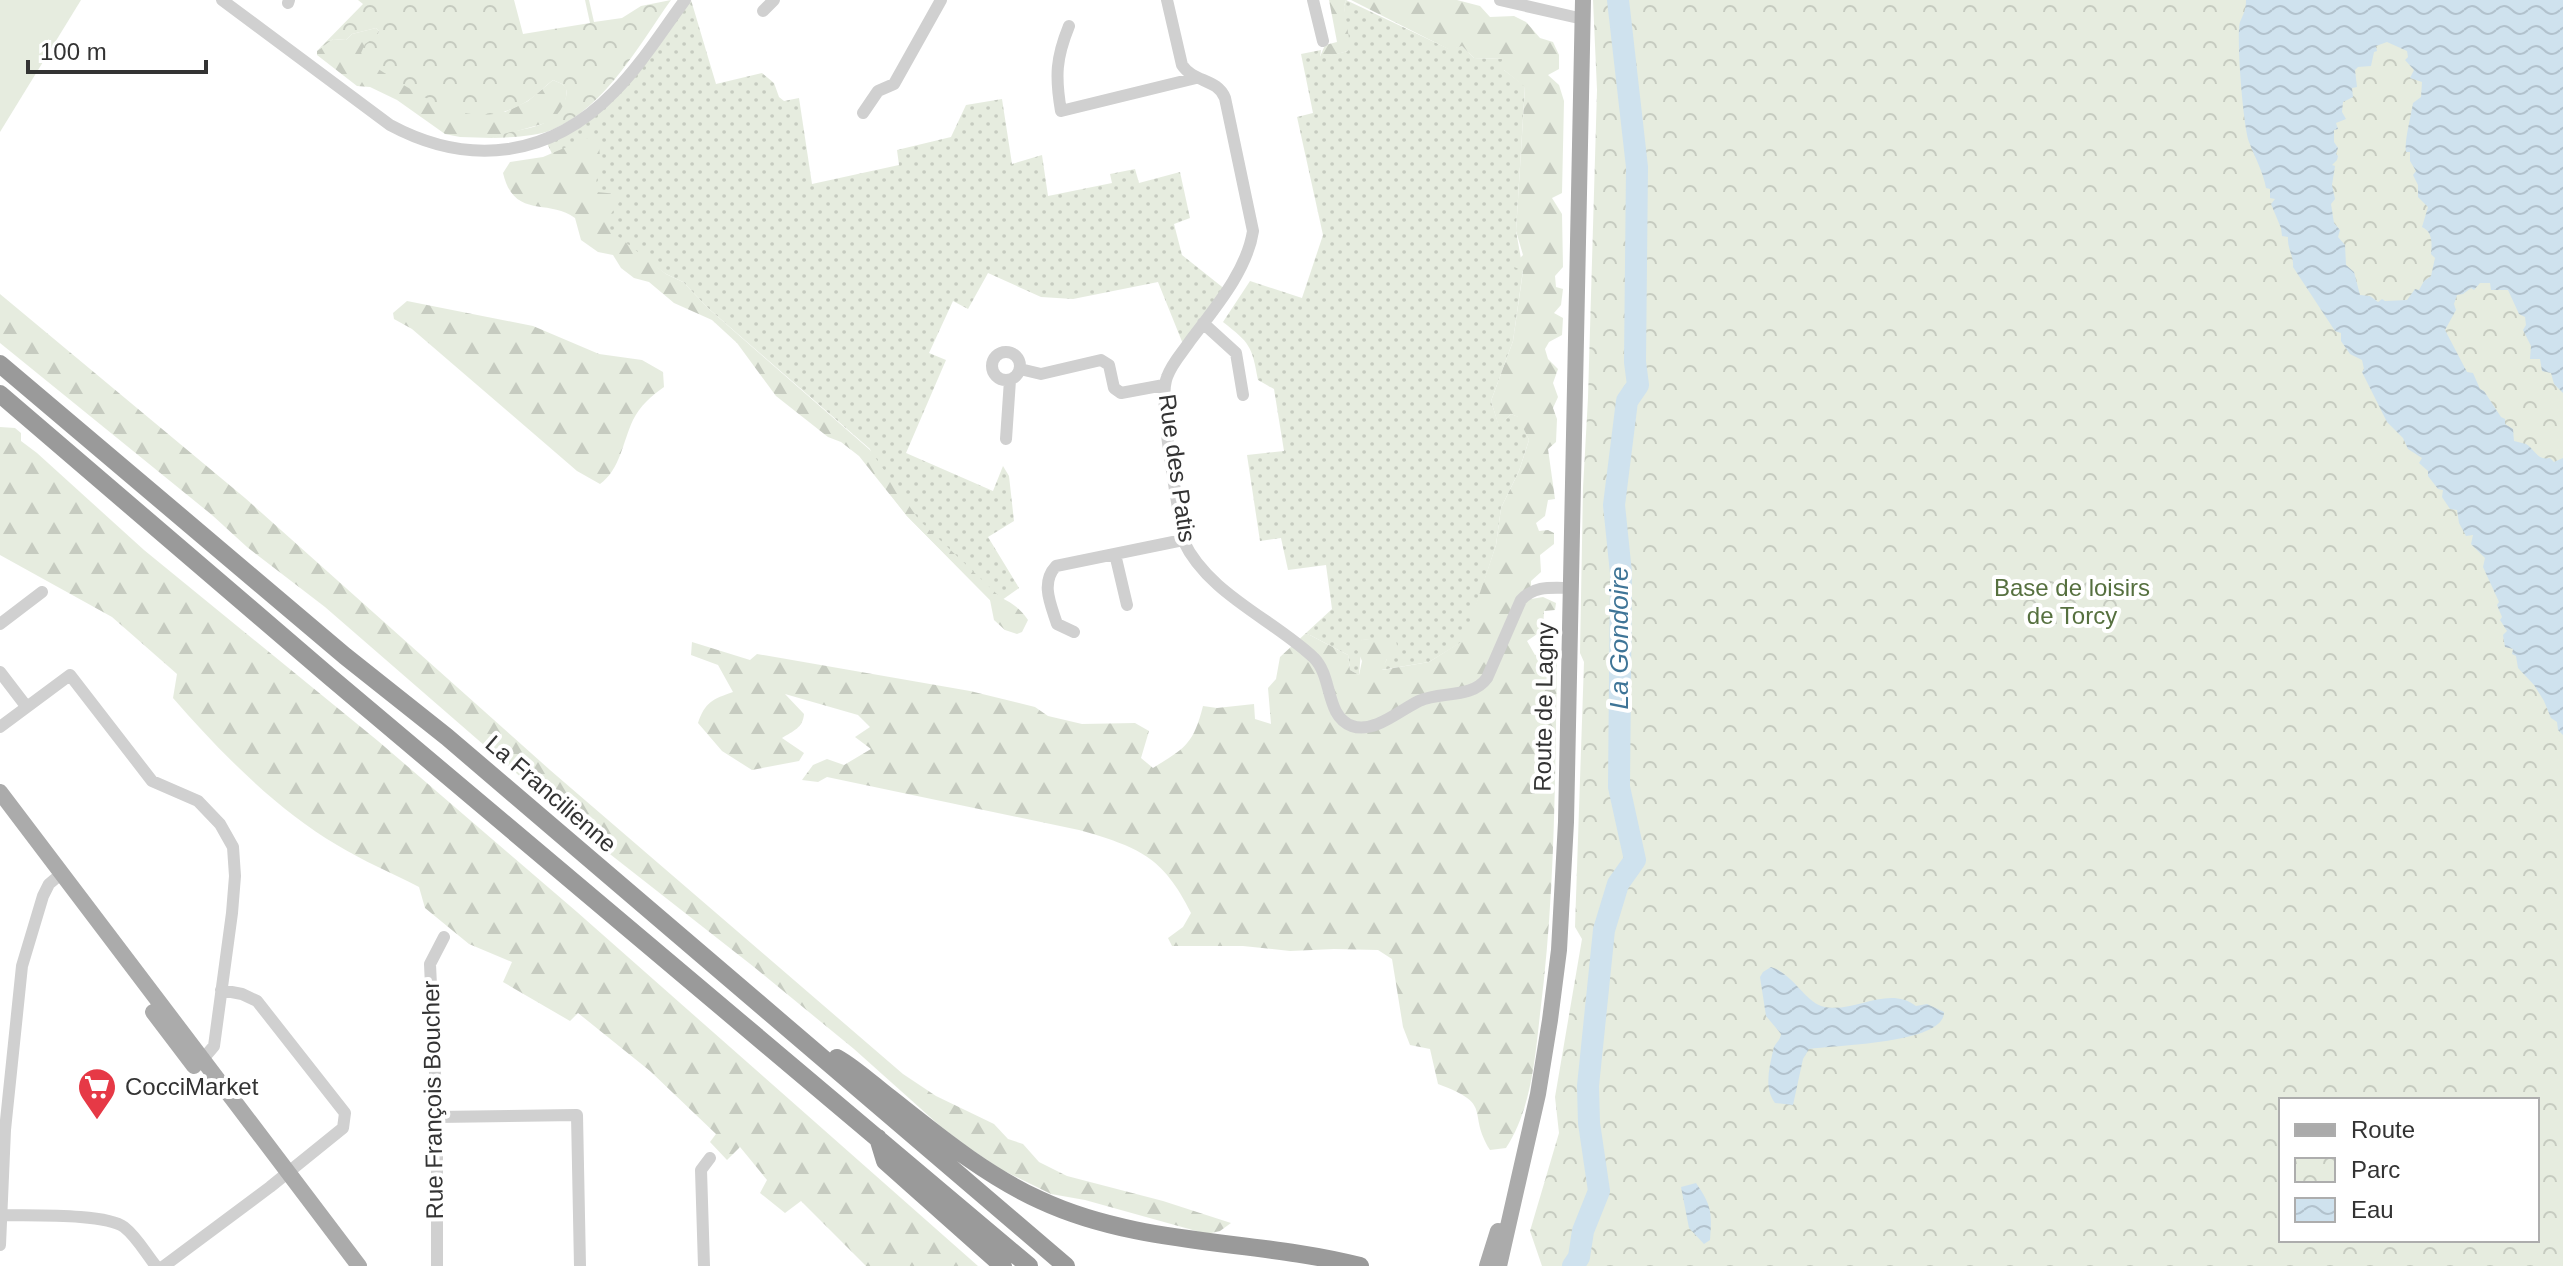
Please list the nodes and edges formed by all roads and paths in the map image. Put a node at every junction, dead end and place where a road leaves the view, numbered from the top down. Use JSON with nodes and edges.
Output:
{"nodes":[{"id":1,"x":222,"y":0,"type":"edge"},
{"id":2,"x":685,"y":0,"type":"edge"},
{"id":3,"x":774,"y":0,"type":"edge"},
{"id":4,"x":941,"y":0,"type":"edge"},
{"id":5,"x":1167,"y":0,"type":"edge"},
{"id":6,"x":1313,"y":0,"type":"edge"},
{"id":7,"x":1500,"y":0,"type":"edge"},
{"id":8,"x":1583,"y":0,"type":"edge"},
{"id":9,"x":763,"y":11,"type":"dead end"},
{"id":10,"x":1583,"y":19,"type":"junction"},
{"id":11,"x":1069,"y":26,"type":"dead end"},
{"id":12,"x":1323,"y":41,"type":"dead end"},
{"id":13,"x":1196,"y":78,"type":"junction"},
{"id":14,"x":863,"y":113,"type":"dead end"},
{"id":15,"x":1203,"y":323,"type":"junction"},
{"id":16,"x":0,"y":364,"type":"edge"},
{"id":17,"x":1020,"y":369,"type":"junction"},
{"id":18,"x":1010,"y":380,"type":"junction"},
{"id":19,"x":1164,"y":385,"type":"junction"},
{"id":20,"x":0,"y":394,"type":"edge"},
{"id":21,"x":1243,"y":395,"type":"dead end"},
{"id":22,"x":1006,"y":439,"type":"dead end"},
{"id":23,"x":1183,"y":540,"type":"junction"},
{"id":24,"x":1115,"y":554,"type":"junction"},
{"id":25,"x":1571,"y":588,"type":"junction"},
{"id":26,"x":42,"y":592,"type":"dead end"},
{"id":27,"x":1127,"y":605,"type":"dead end"},
{"id":28,"x":0,"y":624,"type":"edge"},
{"id":29,"x":1074,"y":632,"type":"dead end"},
{"id":30,"x":0,"y":672,"type":"edge"},
{"id":31,"x":26,"y":706,"type":"junction"},
{"id":32,"x":0,"y":727,"type":"edge"},
{"id":33,"x":0,"y":792,"type":"edge"},
{"id":34,"x":0,"y":809,"type":"edge"},
{"id":35,"x":57,"y":877,"type":"junction"},
{"id":36,"x":444,"y":937,"type":"dead end"},
{"id":37,"x":221,"y":990,"type":"junction"},
{"id":38,"x":810,"y":1049,"type":"junction"},
{"id":39,"x":203,"y":1059,"type":"junction"},
{"id":40,"x":437,"y":1117,"type":"junction"},
{"id":41,"x":3,"y":1130,"type":"edge"},
{"id":42,"x":878,"y":1138,"type":"junction"},
{"id":43,"x":710,"y":1158,"type":"dead end"},
{"id":44,"x":284,"y":1176,"type":"junction"},
{"id":45,"x":1517,"y":1177,"type":"junction"},
{"id":46,"x":2,"y":1215,"type":"edge"},
{"id":47,"x":0,"y":1245,"type":"edge"},
{"id":48,"x":156,"y":1266,"type":"edge"},
{"id":49,"x":164,"y":1266,"type":"edge"},
{"id":50,"x":347,"y":1266,"type":"edge"},
{"id":51,"x":359,"y":1266,"type":"edge"},
{"id":52,"x":437,"y":1266,"type":"edge"},
{"id":53,"x":580,"y":1266,"type":"edge"},
{"id":54,"x":704,"y":1266,"type":"edge"},
{"id":55,"x":1003,"y":1266,"type":"edge"},
{"id":56,"x":1029,"y":1266,"type":"edge"},
{"id":57,"x":1066,"y":1266,"type":"edge"},
{"id":58,"x":1360,"y":1266,"type":"edge"},
{"id":59,"x":1487,"y":1266,"type":"edge"},
{"id":60,"x":1499,"y":1266,"type":"edge"}],
"edges":[{"from":1,"to":2,"type":"street"},
{"from":3,"to":9,"type":"street"},
{"from":4,"to":14,"type":"street"},
{"from":5,"to":13,"type":"street","name":"Rue des Patis"},
{"from":6,"to":12,"type":"street"},
{"from":7,"to":10,"type":"street"},
{"from":8,"to":10,"type":"main road","name":"Route de Lagny"},
{"from":10,"to":25,"type":"main road","name":"Route de Lagny"},
{"from":11,"to":13,"type":"street"},
{"from":13,"to":15,"type":"street","name":"Rue des Patis"},
{"from":15,"to":19,"type":"street","name":"Rue des Patis"},
{"from":15,"to":21,"type":"street"},
{"from":16,"to":38,"type":"highway","name":"La Francilienne"},
{"from":17,"to":18,"type":"street"},
{"from":17,"to":18,"type":"street"},
{"from":17,"to":19,"type":"street"},
{"from":18,"to":22,"type":"street"},
{"from":19,"to":23,"type":"street","name":"Rue des Patis"},
{"from":20,"to":42,"type":"highway"},
{"from":23,"to":24,"type":"street"},
{"from":23,"to":25,"type":"street","name":"Rue des Patis"},
{"from":24,"to":27,"type":"street"},
{"from":24,"to":29,"type":"street"},
{"from":25,"to":45,"type":"main road","name":"Route de Lagny"},
{"from":26,"to":28,"type":"street"},
{"from":30,"to":31,"type":"street"},
{"from":31,"to":32,"type":"street"},
{"from":31,"to":37,"type":"street"},
{"from":33,"to":35,"type":"main road"},
{"from":34,"to":35,"type":"main road"},
{"from":35,"to":39,"type":"main road"},
{"from":35,"to":41,"type":"street"},
{"from":35,"to":44,"type":"main road"},
{"from":36,"to":40,"type":"street","name":"Rue François Boucher"},
{"from":37,"to":39,"type":"street"},
{"from":37,"to":44,"type":"street"},
{"from":38,"to":57,"type":"highway","name":"La Francilienne"},
{"from":38,"to":58,"type":"highway"},
{"from":39,"to":44,"type":"main road"},
{"from":40,"to":52,"type":"street","name":"Rue François Boucher"},
{"from":40,"to":53,"type":"street"},
{"from":41,"to":46,"type":"street"},
{"from":42,"to":55,"type":"highway"},
{"from":42,"to":56,"type":"highway"},
{"from":43,"to":54,"type":"street"},
{"from":44,"to":49,"type":"street"},
{"from":44,"to":50,"type":"main road"},
{"from":44,"to":51,"type":"main road"},
{"from":45,"to":59,"type":"main road"},
{"from":45,"to":60,"type":"main road"},
{"from":46,"to":47,"type":"street"},
{"from":46,"to":48,"type":"street"}]}
